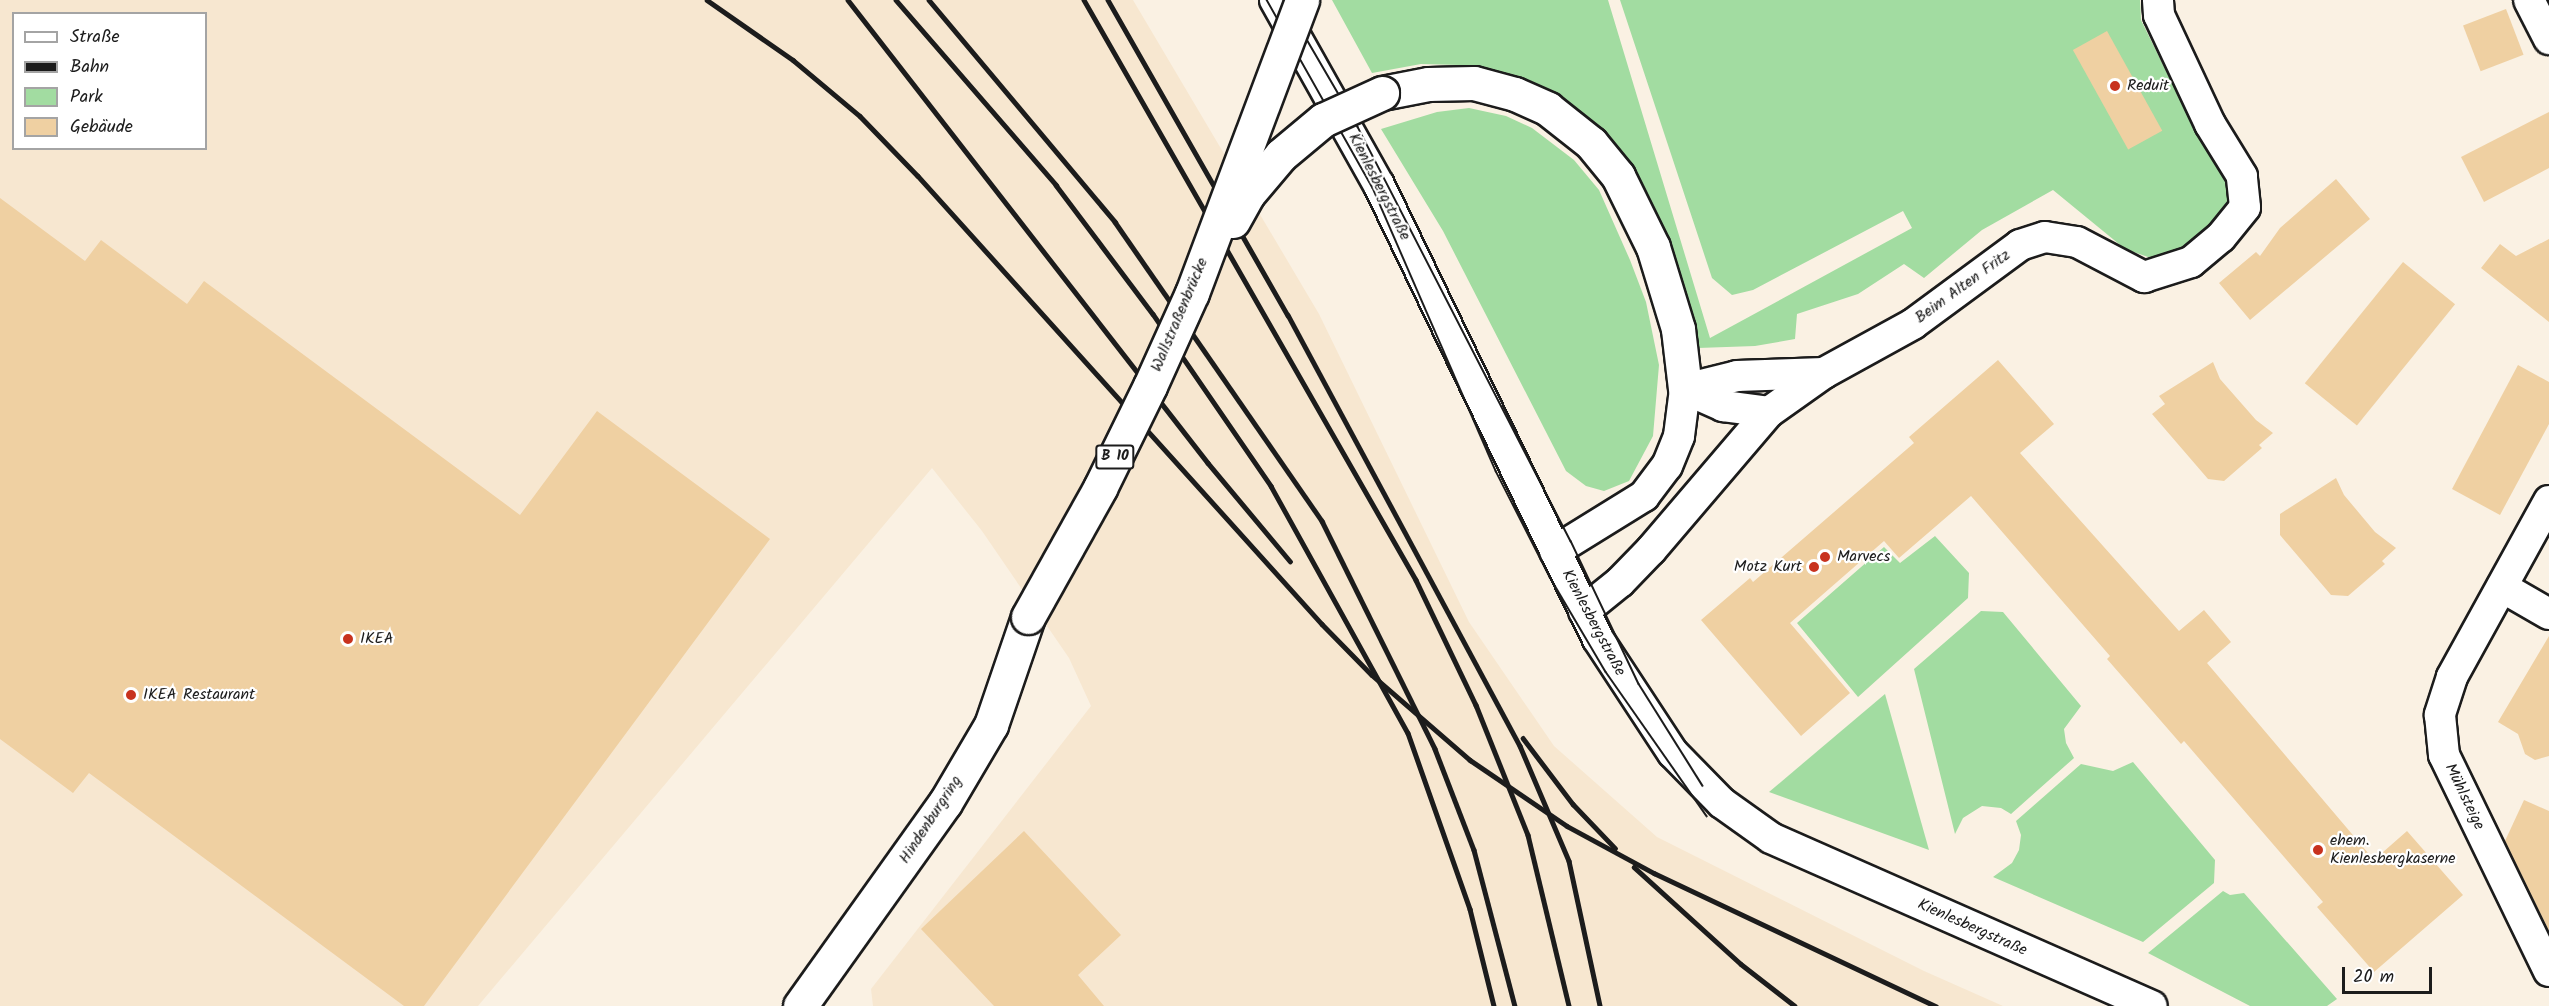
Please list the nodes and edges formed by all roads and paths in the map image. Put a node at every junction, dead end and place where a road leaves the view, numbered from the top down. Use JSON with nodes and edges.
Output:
{"nodes":[{"id":1,"x":1275,"y":0,"type":"edge"},
{"id":2,"x":1302,"y":0,"type":"edge"},
{"id":3,"x":2158,"y":0,"type":"edge"},
{"id":4,"x":2529,"y":0,"type":"edge"},
{"id":5,"x":2549,"y":39,"type":"edge"},
{"id":6,"x":1192,"y":292,"type":"junction"},
{"id":7,"x":1824,"y":373,"type":"junction"},
{"id":8,"x":1685,"y":389,"type":"junction"},
{"id":9,"x":1769,"y":412,"type":"junction"},
{"id":10,"x":2549,"y":501,"type":"edge"},
{"id":11,"x":1555,"y":551,"type":"junction"},
{"id":12,"x":2502,"y":587,"type":"junction"},
{"id":13,"x":1584,"y":611,"type":"junction"},
{"id":14,"x":2549,"y":615,"type":"edge"},
{"id":15,"x":1028,"y":616,"type":"joint"},
{"id":16,"x":2549,"y":972,"type":"edge"},
{"id":17,"x":801,"y":1006,"type":"edge"},
{"id":18,"x":2152,"y":1006,"type":"edge"}],
"edges":[{"from":1,"to":11,"type":"street","name":"Kienlesbergstraße"},
{"from":2,"to":6,"type":"highway","name":"Wallstraßenbrücke","number":"B 10","bridge":true},
{"from":3,"to":7,"type":"street","name":"Beim Alten Fritz"},
{"from":4,"to":5,"type":"street"},
{"from":6,"to":8,"type":"highway","bridge":true},
{"from":6,"to":15,"type":"highway","name":"Wallstraßenbrücke","number":"B 10","bridge":true},
{"from":7,"to":8,"type":"street","name":"Beim Alten Fritz"},
{"from":7,"to":9,"type":"street","name":"Beim Alten Fritz"},
{"from":8,"to":9,"type":"street"},
{"from":8,"to":11,"type":"street"},
{"from":9,"to":13,"type":"street","name":"Beim Alten Fritz"},
{"from":10,"to":12,"type":"street","name":"Mühlsteige"},
{"from":11,"to":13,"type":"street","name":"Kienlesbergstraße"},
{"from":12,"to":14,"type":"street"},
{"from":12,"to":16,"type":"street","name":"Mühlsteige"},
{"from":13,"to":18,"type":"street","name":"Kienlesbergstraße"},
{"from":15,"to":17,"type":"highway","name":"Hindenburgring","number":"B 10"}]}
